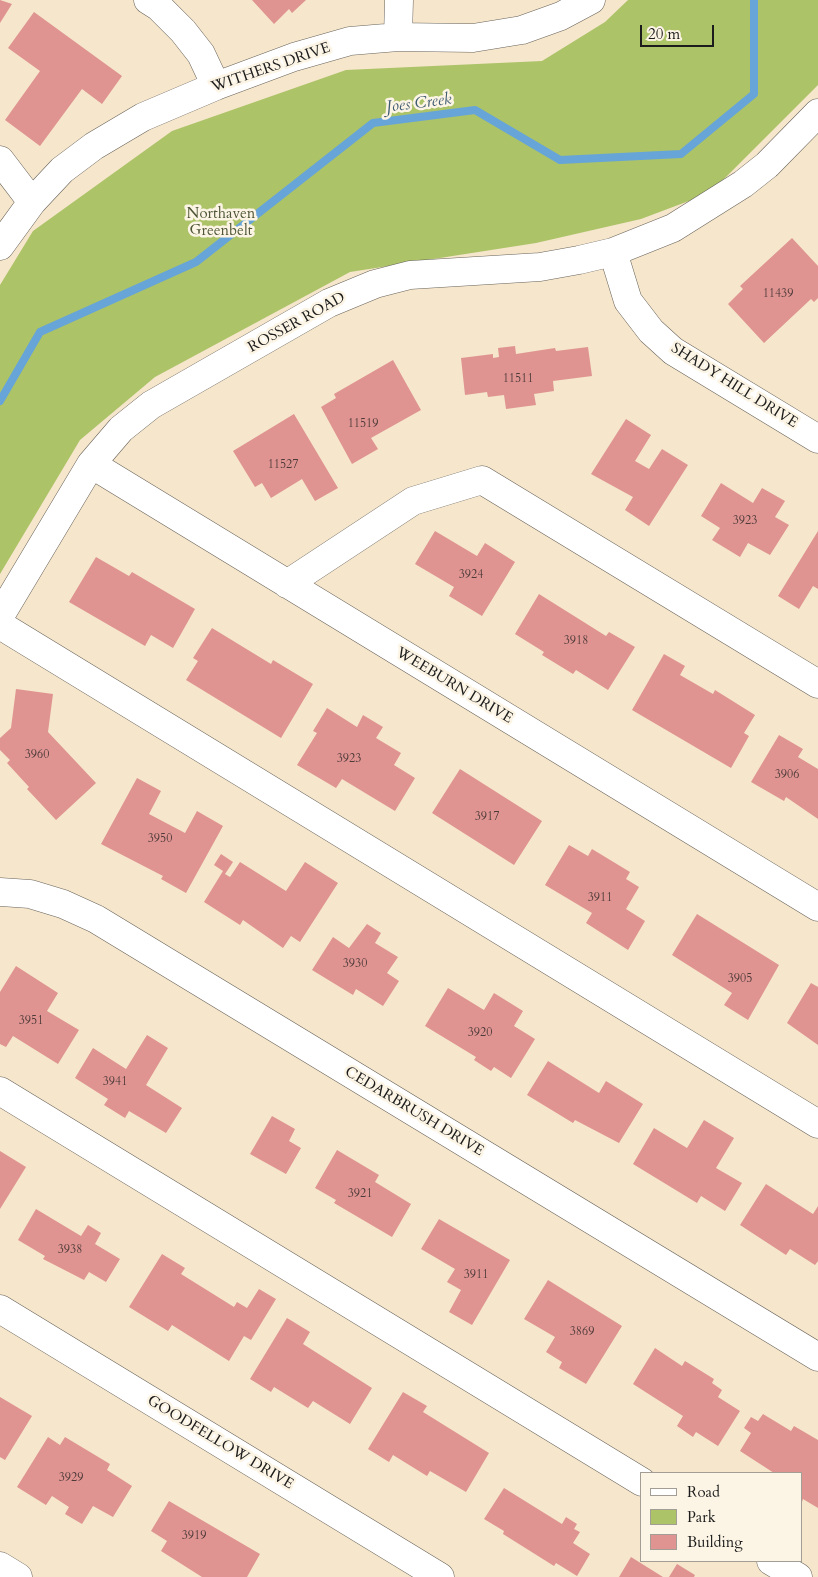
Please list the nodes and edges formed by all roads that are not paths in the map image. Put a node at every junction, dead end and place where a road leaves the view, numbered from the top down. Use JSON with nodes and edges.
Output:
{"nodes":[{"id":1,"x":148,"y":0,"type":"edge"},
{"id":2,"x":399,"y":0,"type":"edge"},
{"id":3,"x":591,"y":0,"type":"edge"},
{"id":4,"x":398,"y":37,"type":"junction"},
{"id":5,"x":216,"y":86,"type":"junction"},
{"id":6,"x":818,"y":113,"type":"edge"},
{"id":7,"x":0,"y":160,"type":"edge"},
{"id":8,"x":32,"y":202,"type":"junction"},
{"id":9,"x":0,"y":246,"type":"edge"},
{"id":10,"x":613,"y":252,"type":"junction"},
{"id":11,"x":818,"y":439,"type":"edge"},
{"id":12,"x":91,"y":464,"type":"junction"},
{"id":13,"x":287,"y":584,"type":"junction"},
{"id":14,"x":0,"y":616,"type":"edge"},
{"id":15,"x":0,"y":625,"type":"edge"},
{"id":16,"x":818,"y":684,"type":"edge"},
{"id":17,"x":0,"y":892,"type":"edge"},
{"id":18,"x":818,"y":907,"type":"edge"},
{"id":19,"x":0,"y":1091,"type":"edge"},
{"id":20,"x":818,"y":1124,"type":"edge"},
{"id":21,"x":0,"y":1309,"type":"edge"},
{"id":22,"x":818,"y":1357,"type":"edge"},
{"id":23,"x":640,"y":1481,"type":"edge"},
{"id":24,"x":773,"y":1562,"type":"edge"},
{"id":25,"x":0,"y":1566,"type":"edge"},
{"id":26,"x":18,"y":1577,"type":"edge"},
{"id":27,"x":440,"y":1577,"type":"edge"},
{"id":28,"x":798,"y":1577,"type":"edge"}],
"edges":[{"from":1,"to":5,"type":"street"},
{"from":2,"to":4,"type":"street"},
{"from":3,"to":4,"type":"street","name":"WITHERS DRIVE"},
{"from":4,"to":5,"type":"street","name":"WITHERS DRIVE"},
{"from":5,"to":8,"type":"street","name":"WITHERS DRIVE"},
{"from":6,"to":10,"type":"street","name":"ROSSER ROAD"},
{"from":7,"to":8,"type":"street"},
{"from":8,"to":9,"type":"street","name":"WITHERS DRIVE"},
{"from":10,"to":11,"type":"street","name":"SHADY HILL DRIVE"},
{"from":10,"to":12,"type":"street","name":"ROSSER ROAD"},
{"from":12,"to":13,"type":"street","name":"WEEBURN DRIVE"},
{"from":12,"to":14,"type":"street","name":"ROSSER ROAD"},
{"from":13,"to":16,"type":"street"},
{"from":13,"to":18,"type":"street","name":"WEEBURN DRIVE"},
{"from":15,"to":20,"type":"street"},
{"from":17,"to":22,"type":"street","name":"CEDARBRUSH DRIVE"},
{"from":19,"to":23,"type":"street"},
{"from":21,"to":27,"type":"street","name":"GOODFELLOW DRIVE"},
{"from":24,"to":28,"type":"street"},
{"from":25,"to":26,"type":"street"}]}
